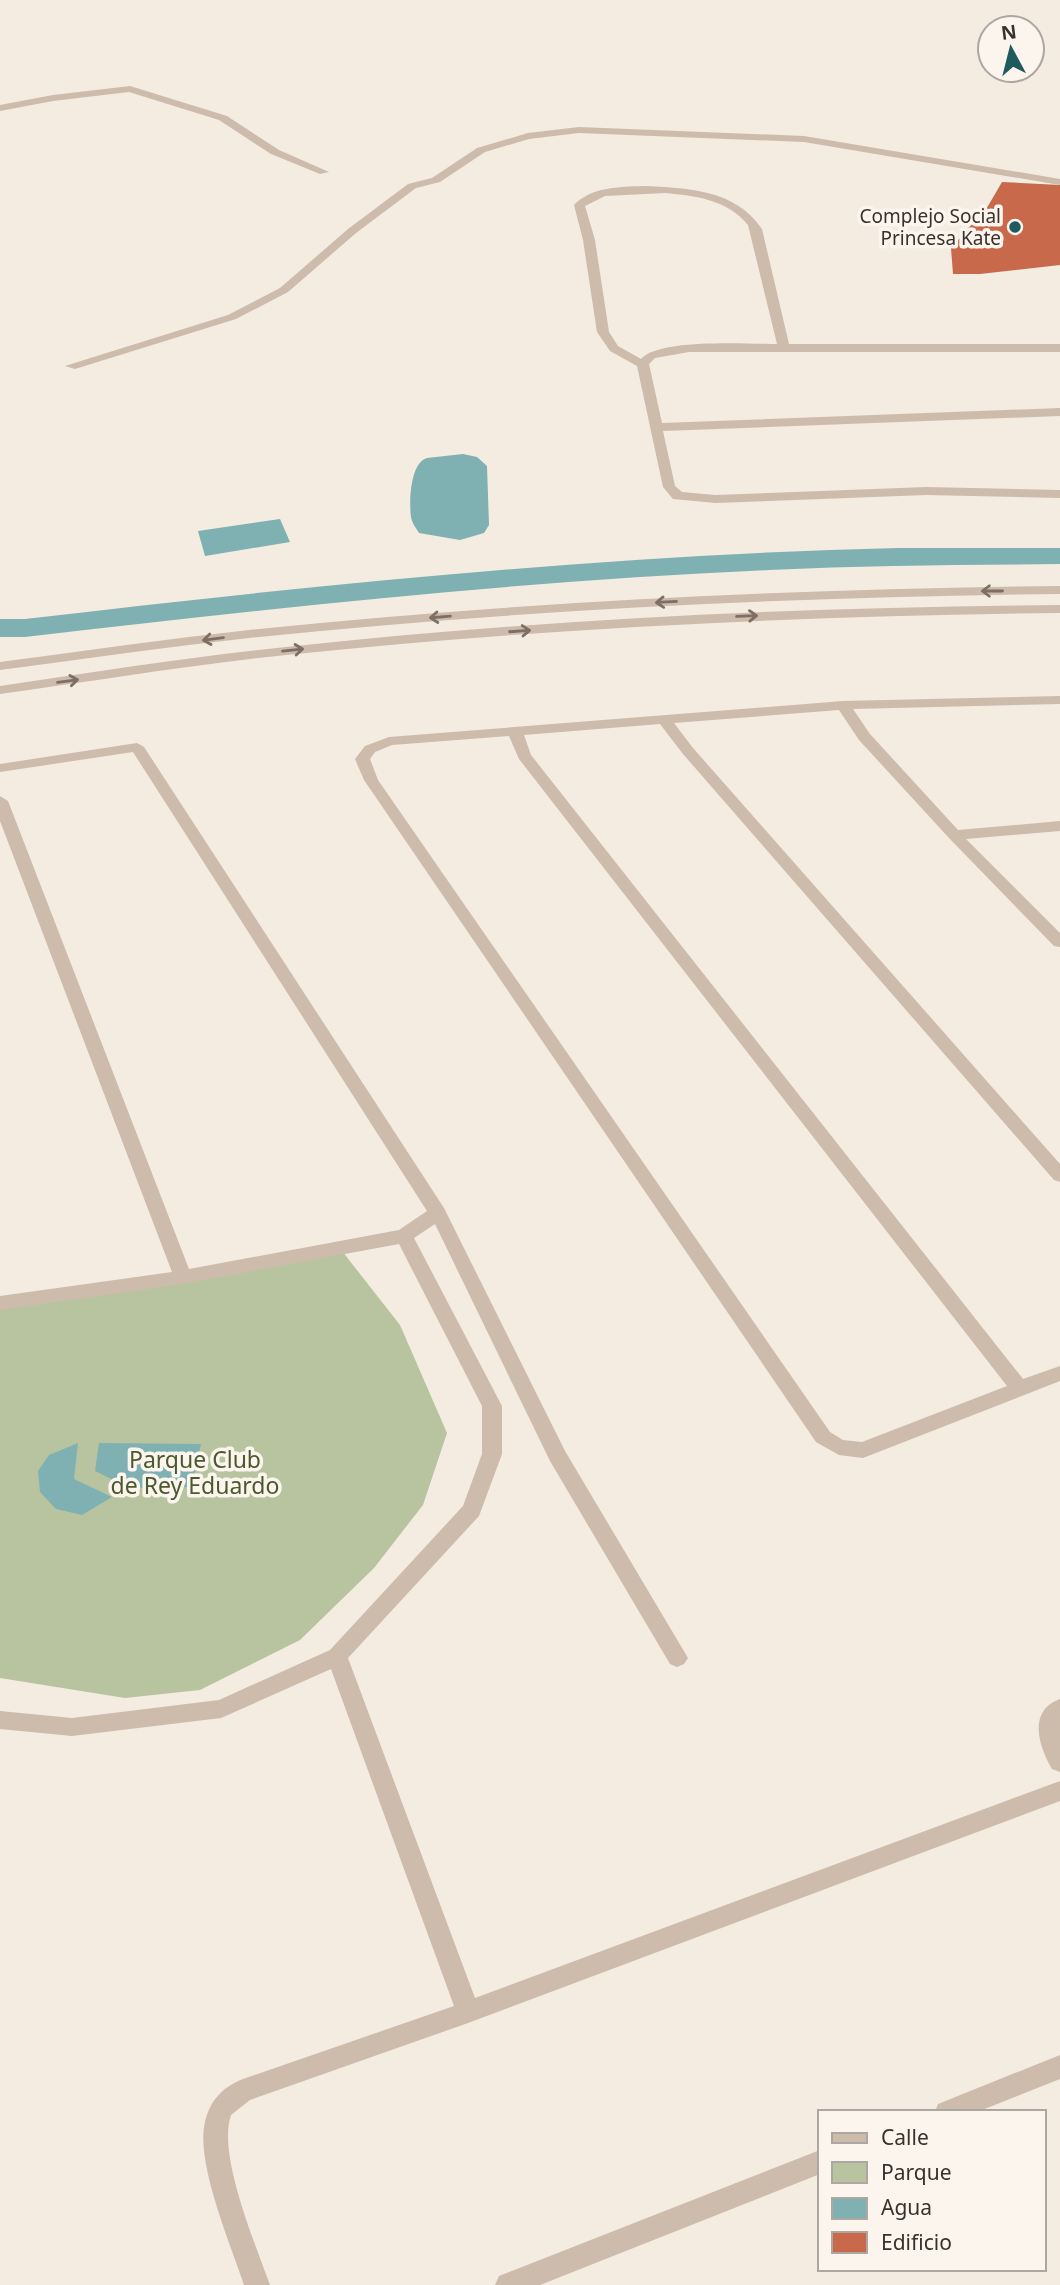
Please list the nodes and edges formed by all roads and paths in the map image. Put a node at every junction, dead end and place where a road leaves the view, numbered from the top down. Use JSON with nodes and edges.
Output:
{"nodes":[{"id":1,"x":0,"y":108,"type":"edge"},
{"id":2,"x":324,"y":172,"type":"dead end"},
{"id":3,"x":1060,"y":182,"type":"edge"},
{"id":4,"x":784,"y":347,"type":"junction"},
{"id":5,"x":1060,"y":348,"type":"edge"},
{"id":6,"x":643,"y":364,"type":"junction"},
{"id":7,"x":71,"y":366,"type":"dead end"},
{"id":8,"x":1060,"y":412,"type":"edge"},
{"id":9,"x":658,"y":427,"type":"junction"},
{"id":10,"x":1060,"y":494,"type":"edge"},
{"id":11,"x":1060,"y":590,"type":"edge"},
{"id":12,"x":1060,"y":609,"type":"edge"},
{"id":13,"x":0,"y":666,"type":"edge"},
{"id":14,"x":0,"y":690,"type":"edge"},
{"id":15,"x":1060,"y":700,"type":"edge"},
{"id":16,"x":843,"y":705,"type":"junction"},
{"id":17,"x":663,"y":718,"type":"junction"},
{"id":18,"x":515,"y":731,"type":"junction"},
{"id":19,"x":0,"y":768,"type":"edge"},
{"id":20,"x":0,"y":801,"type":"edge"},
{"id":21,"x":1060,"y":826,"type":"edge"},
{"id":22,"x":954,"y":835,"type":"junction"},
{"id":23,"x":1060,"y":942,"type":"edge"},
{"id":24,"x":1060,"y":1176,"type":"edge"},
{"id":25,"x":438,"y":1213,"type":"junction"},
{"id":26,"x":404,"y":1236,"type":"junction"},
{"id":27,"x":183,"y":1277,"type":"junction"},
{"id":28,"x":0,"y":1303,"type":"edge"},
{"id":29,"x":1060,"y":1373,"type":"edge"},
{"id":30,"x":1020,"y":1389,"type":"junction"},
{"id":31,"x":337,"y":1656,"type":"junction"},
{"id":32,"x":677,"y":1658,"type":"dead end"},
{"id":33,"x":1060,"y":1708,"type":"edge"},
{"id":34,"x":0,"y":1720,"type":"edge"},
{"id":35,"x":1060,"y":1762,"type":"edge"},
{"id":36,"x":1060,"y":1791,"type":"edge"},
{"id":37,"x":468,"y":2012,"type":"junction"},
{"id":38,"x":1060,"y":2067,"type":"edge"},
{"id":39,"x":952,"y":2110,"type":"edge"},
{"id":40,"x":818,"y":2163,"type":"edge"},
{"id":41,"x":257,"y":2285,"type":"edge"},
{"id":42,"x":508,"y":2285,"type":"edge"}],
"edges":[{"from":1,"to":2,"type":"street"},
{"from":3,"to":7,"type":"street"},
{"from":4,"to":5,"type":"street"},
{"from":4,"to":6,"type":"street"},
{"from":4,"to":6,"type":"street"},
{"from":6,"to":9,"type":"street"},
{"from":8,"to":9,"type":"street"},
{"from":9,"to":10,"type":"street"},
{"from":11,"to":13,"type":"street","one_way":true},
{"from":14,"to":12,"type":"street","one_way":true},
{"from":15,"to":16,"type":"street"},
{"from":16,"to":17,"type":"street"},
{"from":16,"to":22,"type":"street"},
{"from":17,"to":18,"type":"street"},
{"from":17,"to":24,"type":"street"},
{"from":18,"to":30,"type":"street"},
{"from":18,"to":30,"type":"street"},
{"from":19,"to":25,"type":"street"},
{"from":20,"to":27,"type":"street"},
{"from":21,"to":22,"type":"street"},
{"from":22,"to":23,"type":"street"},
{"from":25,"to":26,"type":"street"},
{"from":25,"to":32,"type":"street"},
{"from":26,"to":27,"type":"street"},
{"from":26,"to":31,"type":"street"},
{"from":27,"to":28,"type":"street"},
{"from":29,"to":30,"type":"street"},
{"from":31,"to":34,"type":"street"},
{"from":31,"to":37,"type":"street"},
{"from":33,"to":35,"type":"street"},
{"from":36,"to":37,"type":"street"},
{"from":37,"to":41,"type":"street"},
{"from":38,"to":39,"type":"street"},
{"from":40,"to":42,"type":"street"}]}
